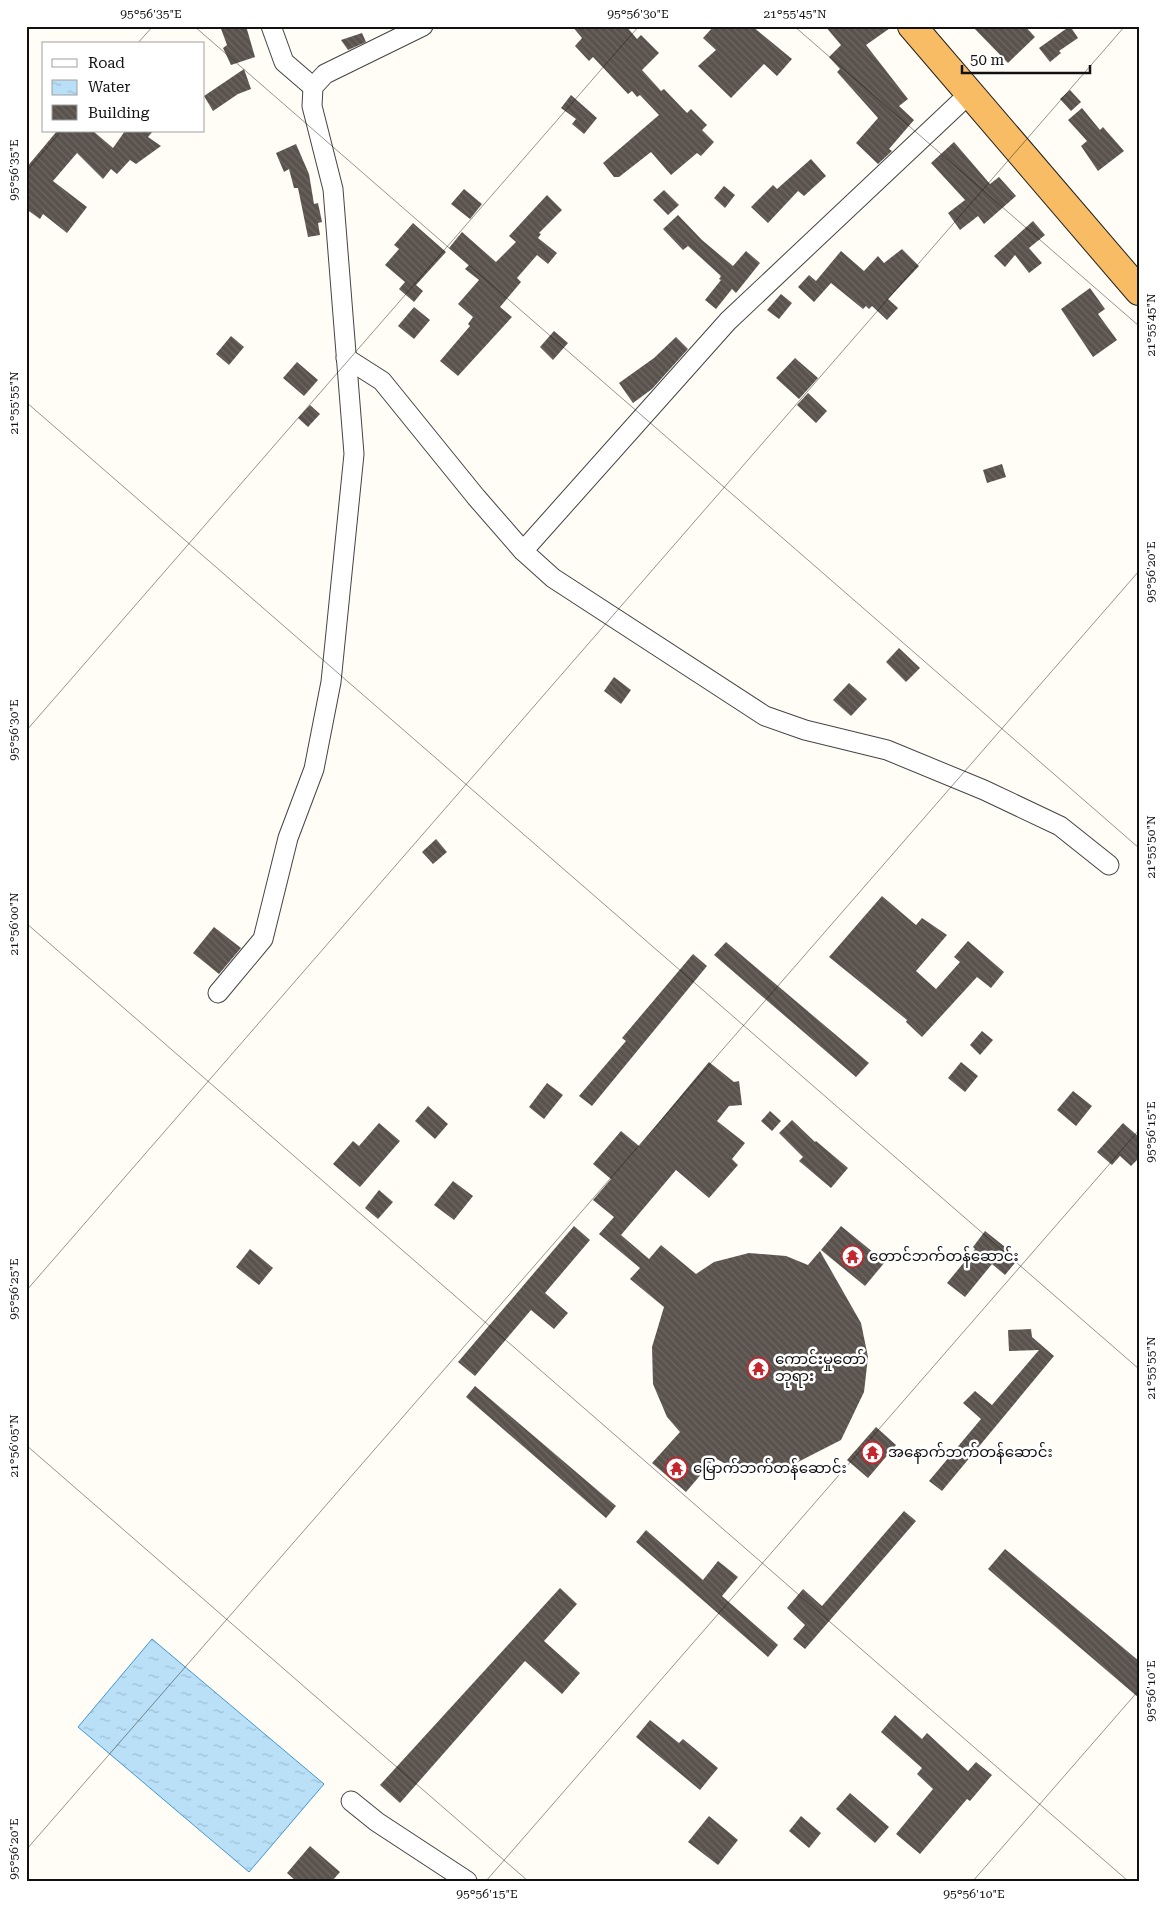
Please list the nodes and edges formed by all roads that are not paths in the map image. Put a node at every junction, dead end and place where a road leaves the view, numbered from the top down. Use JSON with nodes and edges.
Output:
{"nodes":[{"id":1,"x":271,"y":26,"type":"edge"},
{"id":2,"x":423,"y":26,"type":"edge"},
{"id":3,"x":912,"y":26,"type":"edge"},
{"id":4,"x":313,"y":87,"type":"junction"},
{"id":5,"x":970,"y":93,"type":"junction"},
{"id":6,"x":1139,"y":292,"type":"edge"},
{"id":7,"x":346,"y":358,"type":"junction"},
{"id":8,"x":523,"y":551,"type":"junction"},
{"id":9,"x":1109,"y":865,"type":"dead end"},
{"id":10,"x":218,"y":994,"type":"dead end"},
{"id":11,"x":351,"y":1801,"type":"dead end"},
{"id":12,"x":467,"y":1881,"type":"edge"}],
"edges":[{"from":1,"to":4,"type":"street"},
{"from":2,"to":4,"type":"street"},
{"from":3,"to":5,"type":"highway"},
{"from":4,"to":7,"type":"street"},
{"from":5,"to":6,"type":"highway"},
{"from":5,"to":8,"type":"street"},
{"from":7,"to":8,"type":"street"},
{"from":7,"to":10,"type":"street"},
{"from":8,"to":9,"type":"street"},
{"from":11,"to":12,"type":"street"}]}
